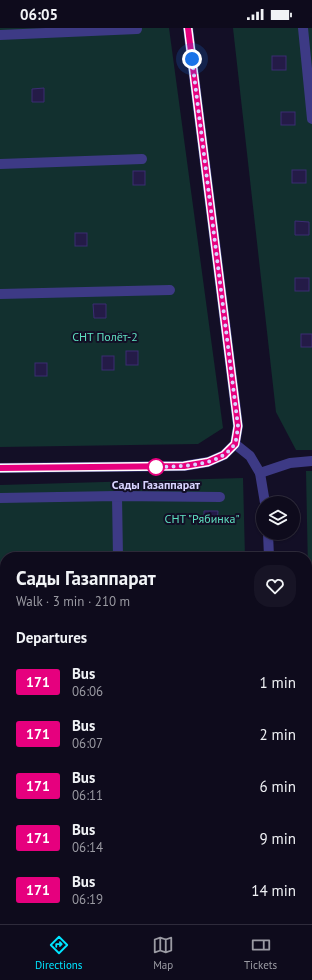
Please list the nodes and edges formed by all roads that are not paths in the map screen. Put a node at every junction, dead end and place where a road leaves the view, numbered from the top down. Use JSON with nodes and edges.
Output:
{"nodes":[{"id":1,"x":188,"y":28,"type":"edge"},
{"id":2,"x":303,"y":28,"type":"edge"},
{"id":3,"x":137,"y":29,"type":"dead end"},
{"id":4,"x":0,"y":35,"type":"edge"},
{"id":5,"x":312,"y":119,"type":"edge"},
{"id":6,"x":142,"y":159,"type":"dead end"},
{"id":7,"x":0,"y":164,"type":"edge"},
{"id":8,"x":170,"y":290,"type":"dead end"},
{"id":9,"x":0,"y":294,"type":"edge"},
{"id":10,"x":235,"y":444,"type":"junction"},
{"id":11,"x":312,"y":461,"type":"edge"},
{"id":12,"x":0,"y":468,"type":"edge"},
{"id":13,"x":260,"y":473,"type":"junction"},
{"id":14,"x":117,"y":496,"type":"junction"},
{"id":15,"x":264,"y":496,"type":"edge"},
{"id":16,"x":220,"y":497,"type":"dead end"},
{"id":17,"x":0,"y":498,"type":"edge"},
{"id":18,"x":268,"y":540,"type":"edge"},
{"id":19,"x":118,"y":552,"type":"edge"},
{"id":20,"x":269,"y":552,"type":"edge"}],
"edges":[{"from":1,"to":10,"type":"street"},
{"from":2,"to":5,"type":"street"},
{"from":3,"to":4,"type":"street"},
{"from":6,"to":7,"type":"street"},
{"from":8,"to":9,"type":"street"},
{"from":10,"to":12,"type":"street"},
{"from":10,"to":13,"type":"street"},
{"from":11,"to":13,"type":"street"},
{"from":13,"to":15,"type":"street"},
{"from":14,"to":16,"type":"street"},
{"from":14,"to":17,"type":"street"},
{"from":14,"to":19,"type":"street"},
{"from":18,"to":20,"type":"street"}]}
